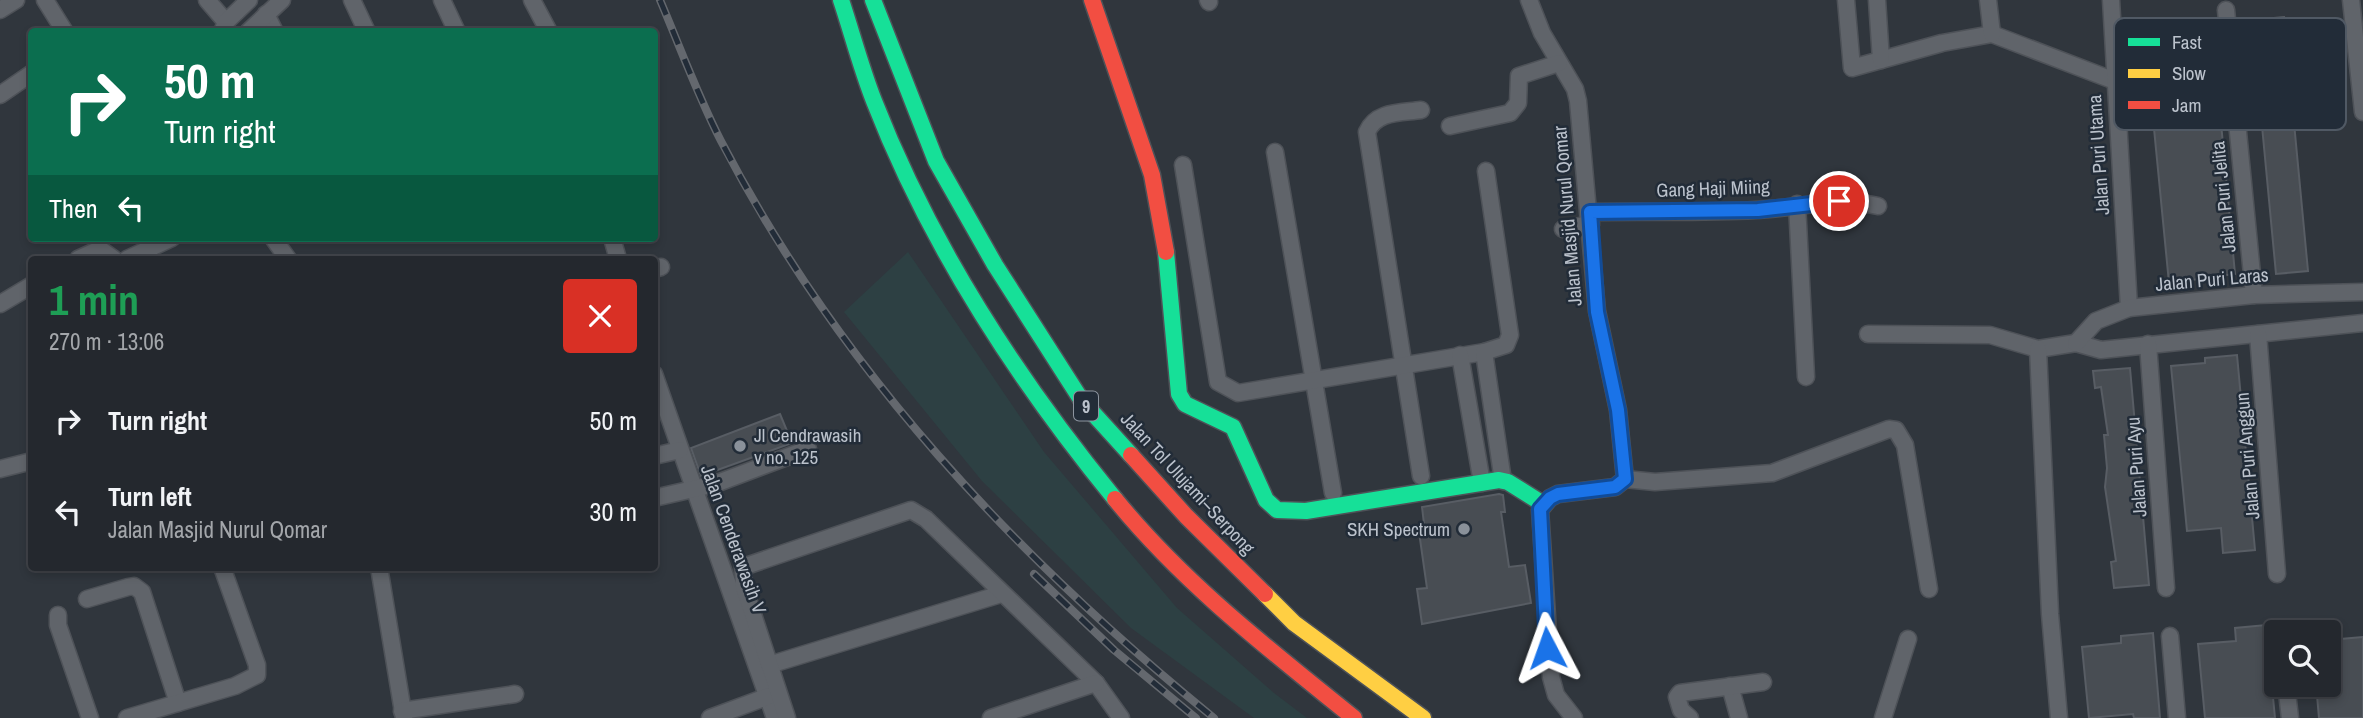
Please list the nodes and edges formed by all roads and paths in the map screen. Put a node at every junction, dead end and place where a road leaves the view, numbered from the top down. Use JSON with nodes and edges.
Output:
{"nodes":[{"id":1,"x":16,"y":0,"type":"edge"},
{"id":2,"x":44,"y":0,"type":"edge"},
{"id":3,"x":206,"y":0,"type":"edge"},
{"id":4,"x":249,"y":0,"type":"edge"},
{"id":5,"x":282,"y":0,"type":"edge"},
{"id":6,"x":352,"y":0,"type":"edge"},
{"id":7,"x":442,"y":0,"type":"edge"},
{"id":8,"x":532,"y":0,"type":"edge"},
{"id":9,"x":841,"y":0,"type":"edge"},
{"id":10,"x":873,"y":0,"type":"edge"},
{"id":11,"x":1092,"y":0,"type":"edge"},
{"id":12,"x":1529,"y":0,"type":"edge"},
{"id":13,"x":1846,"y":0,"type":"edge"},
{"id":14,"x":1877,"y":0,"type":"edge"},
{"id":15,"x":1988,"y":0,"type":"edge"},
{"id":16,"x":2111,"y":0,"type":"edge"},
{"id":17,"x":2351,"y":0,"type":"edge"},
{"id":18,"x":0,"y":10,"type":"edge"},
{"id":19,"x":2226,"y":10,"type":"dead end"},
{"id":20,"x":266,"y":14,"type":"junction"},
{"id":21,"x":2227,"y":18,"type":"edge"},
{"id":22,"x":224,"y":27,"type":"edge"},
{"id":23,"x":62,"y":28,"type":"edge"},
{"id":24,"x":252,"y":28,"type":"edge"},
{"id":25,"x":273,"y":28,"type":"edge"},
{"id":26,"x":365,"y":28,"type":"edge"},
{"id":27,"x":455,"y":28,"type":"edge"},
{"id":28,"x":547,"y":28,"type":"edge"},
{"id":29,"x":1992,"y":34,"type":"junction"},
{"id":30,"x":1881,"y":60,"type":"junction"},
{"id":31,"x":2114,"y":61,"type":"edge"},
{"id":32,"x":1559,"y":63,"type":"junction"},
{"id":33,"x":28,"y":76,"type":"edge"},
{"id":34,"x":2114,"y":81,"type":"edge"},
{"id":35,"x":0,"y":94,"type":"edge"},
{"id":36,"x":1421,"y":110,"type":"dead end"},
{"id":37,"x":2363,"y":112,"type":"edge"},
{"id":38,"x":1450,"y":126,"type":"dead end"},
{"id":39,"x":2118,"y":130,"type":"edge"},
{"id":40,"x":2238,"y":130,"type":"edge"},
{"id":41,"x":1275,"y":152,"type":"dead end"},
{"id":42,"x":1183,"y":165,"type":"dead end"},
{"id":43,"x":1486,"y":171,"type":"dead end"},
{"id":44,"x":1797,"y":204,"type":"junction"},
{"id":45,"x":1878,"y":205,"type":"dead end"},
{"id":46,"x":1590,"y":218,"type":"junction"},
{"id":47,"x":1563,"y":229,"type":"dead end"},
{"id":48,"x":163,"y":242,"type":"edge"},
{"id":49,"x":83,"y":256,"type":"edge"},
{"id":50,"x":112,"y":256,"type":"edge"},
{"id":51,"x":133,"y":256,"type":"edge"},
{"id":52,"x":28,"y":287,"type":"edge"},
{"id":53,"x":2363,"y":292,"type":"edge"},
{"id":54,"x":2254,"y":295,"type":"junction"},
{"id":55,"x":0,"y":304,"type":"edge"},
{"id":56,"x":2129,"y":308,"type":"junction"},
{"id":57,"x":2363,"y":323,"type":"edge"},
{"id":58,"x":1868,"y":334,"type":"dead end"},
{"id":59,"x":2258,"y":334,"type":"junction"},
{"id":60,"x":2076,"y":342,"type":"junction"},
{"id":61,"x":2148,"y":344,"type":"junction"},
{"id":62,"x":2038,"y":349,"type":"junction"},
{"id":63,"x":1483,"y":352,"type":"junction"},
{"id":64,"x":1460,"y":355,"type":"junction"},
{"id":65,"x":1403,"y":365,"type":"junction"},
{"id":66,"x":1806,"y":377,"type":"dead end"},
{"id":67,"x":1314,"y":380,"type":"junction"},
{"id":68,"x":658,"y":386,"type":"edge"},
{"id":69,"x":808,"y":449,"type":"dead end"},
{"id":70,"x":680,"y":450,"type":"junction"},
{"id":71,"x":658,"y":455,"type":"edge"},
{"id":72,"x":28,"y":462,"type":"edge"},
{"id":73,"x":0,"y":468,"type":"edge"},
{"id":74,"x":1421,"y":477,"type":"dead end"},
{"id":75,"x":1625,"y":479,"type":"junction"},
{"id":76,"x":1503,"y":481,"type":"junction"},
{"id":77,"x":1482,"y":482,"type":"junction"},
{"id":78,"x":696,"y":488,"type":"junction"},
{"id":79,"x":1333,"y":493,"type":"dead end"},
{"id":80,"x":658,"y":497,"type":"edge"},
{"id":81,"x":1543,"y":504,"type":"junction"},
{"id":82,"x":223,"y":571,"type":"edge"},
{"id":83,"x":380,"y":571,"type":"edge"},
{"id":84,"x":2277,"y":574,"type":"dead end"},
{"id":85,"x":2166,"y":587,"type":"dead end"},
{"id":86,"x":1929,"y":589,"type":"dead end"},
{"id":87,"x":1001,"y":594,"type":"junction"},
{"id":88,"x":87,"y":599,"type":"dead end"},
{"id":89,"x":58,"y":615,"type":"dead end"},
{"id":90,"x":2170,"y":636,"type":"dead end"},
{"id":91,"x":1908,"y":639,"type":"dead end"},
{"id":92,"x":769,"y":665,"type":"junction"},
{"id":93,"x":1096,"y":682,"type":"junction"},
{"id":94,"x":1763,"y":682,"type":"dead end"},
{"id":95,"x":1730,"y":686,"type":"junction"},
{"id":96,"x":515,"y":695,"type":"dead end"},
{"id":97,"x":768,"y":696,"type":"junction"},
{"id":98,"x":2288,"y":697,"type":"edge"},
{"id":99,"x":169,"y":709,"type":"edge"},
{"id":100,"x":403,"y":715,"type":"edge"},
{"id":101,"x":90,"y":718,"type":"edge"},
{"id":102,"x":127,"y":718,"type":"edge"},
{"id":103,"x":710,"y":718,"type":"edge"},
{"id":104,"x":775,"y":718,"type":"edge"},
{"id":105,"x":787,"y":718,"type":"edge"},
{"id":106,"x":992,"y":718,"type":"edge"},
{"id":107,"x":1121,"y":718,"type":"edge"},
{"id":108,"x":1354,"y":718,"type":"edge"},
{"id":109,"x":1423,"y":718,"type":"edge"},
{"id":110,"x":1574,"y":718,"type":"edge"},
{"id":111,"x":1690,"y":718,"type":"edge"},
{"id":112,"x":1739,"y":718,"type":"edge"},
{"id":113,"x":1883,"y":718,"type":"edge"},
{"id":114,"x":2059,"y":718,"type":"edge"},
{"id":115,"x":2177,"y":718,"type":"edge"},
{"id":116,"x":2290,"y":718,"type":"edge"}],
"edges":[{"from":1,"to":18,"type":"street"},
{"from":2,"to":23,"type":"street"},
{"from":3,"to":22,"type":"street"},
{"from":4,"to":22,"type":"street"},
{"from":5,"to":20,"type":"street"},
{"from":6,"to":26,"type":"street"},
{"from":7,"to":27,"type":"street"},
{"from":8,"to":28,"type":"street"},
{"from":9,"to":108,"type":"main road","number":"9"},
{"from":10,"to":109,"type":"main road","name":"Jalan Tol Ulujami–Serpong","number":"9"},
{"from":11,"to":77,"type":"main road"},
{"from":12,"to":32,"type":"street","name":"Jalan Masjid Nurul Qomar"},
{"from":13,"to":30,"type":"street"},
{"from":14,"to":30,"type":"street"},
{"from":15,"to":29,"type":"street"},
{"from":16,"to":31,"type":"street","name":"Jalan Puri Utama"},
{"from":17,"to":37,"type":"street"},
{"from":19,"to":21,"type":"street","name":"Jalan Puri Jelita"},
{"from":20,"to":24,"type":"street"},
{"from":20,"to":25,"type":"street"},
{"from":29,"to":30,"type":"street"},
{"from":29,"to":34,"type":"street"},
{"from":32,"to":38,"type":"street"},
{"from":32,"to":46,"type":"street","name":"Jalan Masjid Nurul Qomar"},
{"from":33,"to":35,"type":"street"},
{"from":36,"to":65,"type":"street"},
{"from":39,"to":56,"type":"street","name":"Jalan Puri Utama"},
{"from":40,"to":54,"type":"street","name":"Jalan Puri Jelita"},
{"from":41,"to":67,"type":"street"},
{"from":42,"to":67,"type":"street"},
{"from":43,"to":63,"type":"street"},
{"from":44,"to":45,"type":"street","name":"Gang Haji Miing"},
{"from":44,"to":46,"type":"street","name":"Gang Haji Miing"},
{"from":44,"to":66,"type":"street"},
{"from":46,"to":47,"type":"street","name":"Gang Haji Miing"},
{"from":46,"to":75,"type":"street","name":"Jalan Masjid Nurul Qomar"},
{"from":48,"to":51,"type":"street"},
{"from":49,"to":50,"type":"street"},
{"from":52,"to":55,"type":"street"},
{"from":53,"to":54,"type":"street","name":"Jalan Puri Laras"},
{"from":54,"to":56,"type":"street","name":"Jalan Puri Laras"},
{"from":56,"to":60,"type":"street","name":"Jalan Puri Laras"},
{"from":57,"to":59,"type":"street"},
{"from":58,"to":62,"type":"street"},
{"from":59,"to":61,"type":"street"},
{"from":59,"to":84,"type":"street","name":"Jalan Puri Anggun"},
{"from":60,"to":61,"type":"street"},
{"from":60,"to":62,"type":"street"},
{"from":61,"to":85,"type":"street","name":"Jalan Puri Ayu"},
{"from":62,"to":114,"type":"street"},
{"from":63,"to":64,"type":"street"},
{"from":63,"to":76,"type":"street"},
{"from":64,"to":65,"type":"street"},
{"from":64,"to":77,"type":"street"},
{"from":65,"to":67,"type":"street"},
{"from":65,"to":74,"type":"street"},
{"from":67,"to":79,"type":"street"},
{"from":68,"to":70,"type":"street","name":"Jalan Cenderawasih V"},
{"from":69,"to":78,"type":"street"},
{"from":70,"to":71,"type":"street"},
{"from":70,"to":78,"type":"street","name":"Jalan Cenderawasih V"},
{"from":72,"to":73,"type":"street"},
{"from":75,"to":81,"type":"street"},
{"from":75,"to":86,"type":"street"},
{"from":76,"to":77,"type":"main road"},
{"from":76,"to":81,"type":"main road"},
{"from":78,"to":80,"type":"street"},
{"from":78,"to":97,"type":"street","name":"Jalan Cenderawasih V"},
{"from":81,"to":110,"type":"street"},
{"from":82,"to":99,"type":"street"},
{"from":83,"to":100,"type":"street"},
{"from":87,"to":92,"type":"street"},
{"from":87,"to":92,"type":"street"},
{"from":87,"to":93,"type":"street"},
{"from":88,"to":99,"type":"street"},
{"from":89,"to":101,"type":"street"},
{"from":90,"to":115,"type":"street"},
{"from":91,"to":113,"type":"street"},
{"from":92,"to":105,"type":"street"},
{"from":93,"to":106,"type":"street"},
{"from":93,"to":107,"type":"street"},
{"from":94,"to":95,"type":"street"},
{"from":95,"to":111,"type":"street"},
{"from":95,"to":112,"type":"street"},
{"from":96,"to":100,"type":"street"},
{"from":97,"to":103,"type":"street"},
{"from":97,"to":104,"type":"street","name":"Jalan Cenderawasih V"},
{"from":98,"to":116,"type":"street"},
{"from":99,"to":102,"type":"street"}]}
